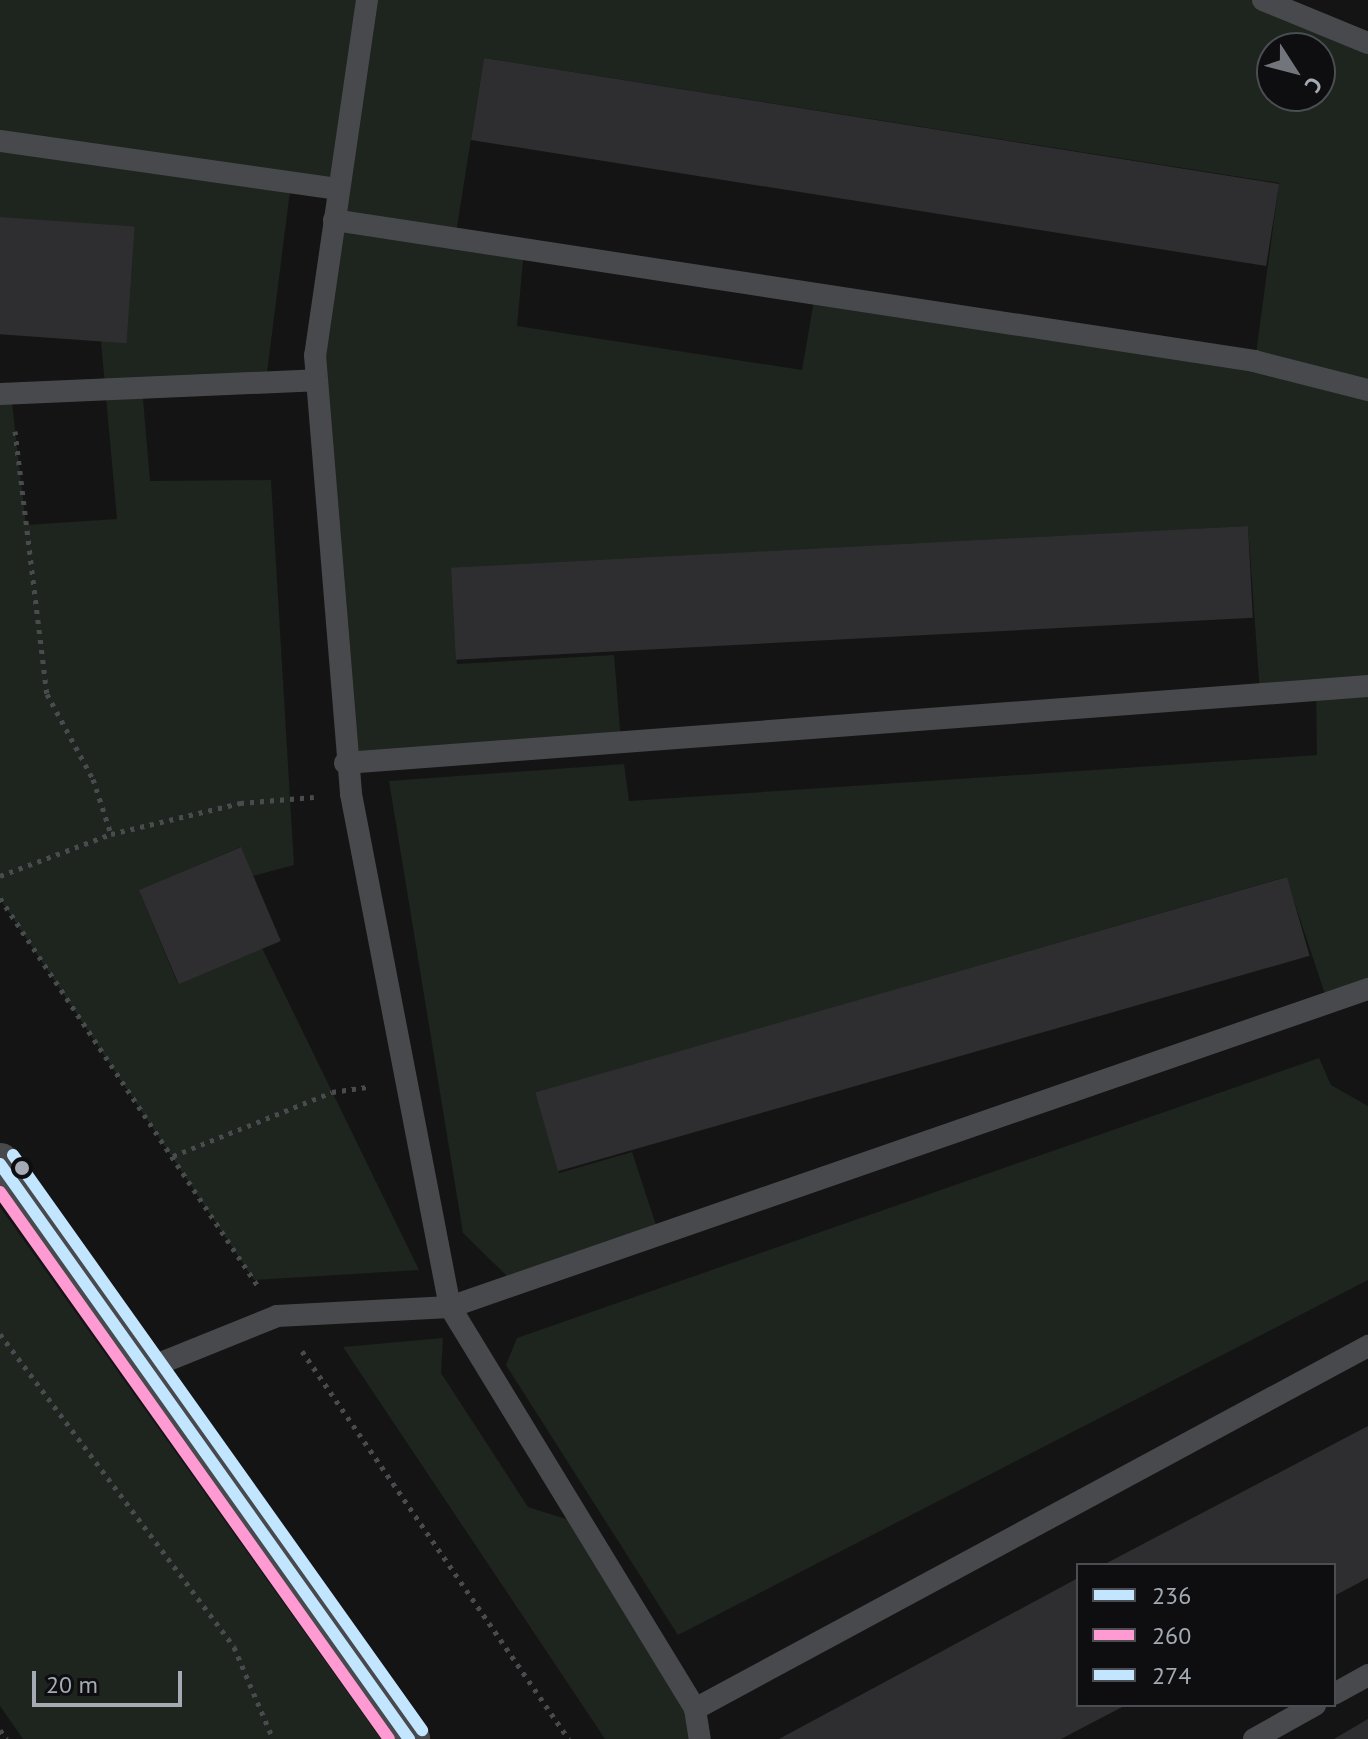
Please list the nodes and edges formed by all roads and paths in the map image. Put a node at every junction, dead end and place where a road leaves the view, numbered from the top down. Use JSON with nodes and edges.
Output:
{"nodes":[{"id":1,"x":367,"y":0,"type":"edge"},
{"id":2,"x":1263,"y":0,"type":"edge"},
{"id":3,"x":1368,"y":43,"type":"edge"},
{"id":4,"x":0,"y":141,"type":"edge"},
{"id":5,"x":339,"y":189,"type":"junction"},
{"id":6,"x":334,"y":220,"type":"junction"},
{"id":7,"x":316,"y":380,"type":"junction"},
{"id":8,"x":1368,"y":390,"type":"edge"},
{"id":9,"x":5,"y":394,"type":"edge"},
{"id":10,"x":1368,"y":686,"type":"edge"},
{"id":11,"x":345,"y":763,"type":"junction"},
{"id":12,"x":351,"y":794,"type":"junction"},
{"id":13,"x":111,"y":834,"type":"junction"},
{"id":14,"x":0,"y":876,"type":"edge"},
{"id":15,"x":1368,"y":989,"type":"edge"},
{"id":16,"x":406,"y":1083,"type":"junction"},
{"id":17,"x":173,"y":1156,"type":"dead end"},
{"id":18,"x":0,"y":1164,"type":"edge"},
{"id":19,"x":450,"y":1307,"type":"junction"},
{"id":20,"x":0,"y":1334,"type":"edge"},
{"id":21,"x":1368,"y":1346,"type":"edge"},
{"id":22,"x":146,"y":1369,"type":"junction"},
{"id":23,"x":1368,"y":1675,"type":"edge"},
{"id":24,"x":1336,"y":1693,"type":"edge"},
{"id":25,"x":1311,"y":1707,"type":"edge"},
{"id":26,"x":695,"y":1709,"type":"junction"},
{"id":27,"x":0,"y":1730,"type":"edge"},
{"id":28,"x":7,"y":1739,"type":"edge"},
{"id":29,"x":273,"y":1739,"type":"edge"},
{"id":30,"x":409,"y":1739,"type":"edge"},
{"id":31,"x":700,"y":1739,"type":"edge"},
{"id":32,"x":1254,"y":1739,"type":"edge"}],
"edges":[{"from":1,"to":5,"type":"lane"},
{"from":2,"to":3,"type":"lane"},
{"from":4,"to":5,"type":"lane"},
{"from":5,"to":6,"type":"lane"},
{"from":6,"to":7,"type":"lane"},
{"from":6,"to":8,"type":"lane"},
{"from":7,"to":9,"type":"lane"},
{"from":7,"to":11,"type":"lane"},
{"from":9,"to":13,"type":"path"},
{"from":10,"to":11,"type":"lane"},
{"from":11,"to":12,"type":"lane"},
{"from":12,"to":13,"type":"path"},
{"from":12,"to":16,"type":"lane"},
{"from":13,"to":14,"type":"path"},
{"from":15,"to":19,"type":"lane"},
{"from":16,"to":17,"type":"path"},
{"from":16,"to":19,"type":"lane"},
{"from":18,"to":22,"type":"street"},
{"from":19,"to":22,"type":"lane"},
{"from":19,"to":26,"type":"lane"},
{"from":20,"to":29,"type":"path"},
{"from":21,"to":26,"type":"lane"},
{"from":22,"to":30,"type":"street"},
{"from":23,"to":24,"type":"lane"},
{"from":25,"to":32,"type":"lane"},
{"from":26,"to":31,"type":"lane"},
{"from":27,"to":28,"type":"path"}]}
